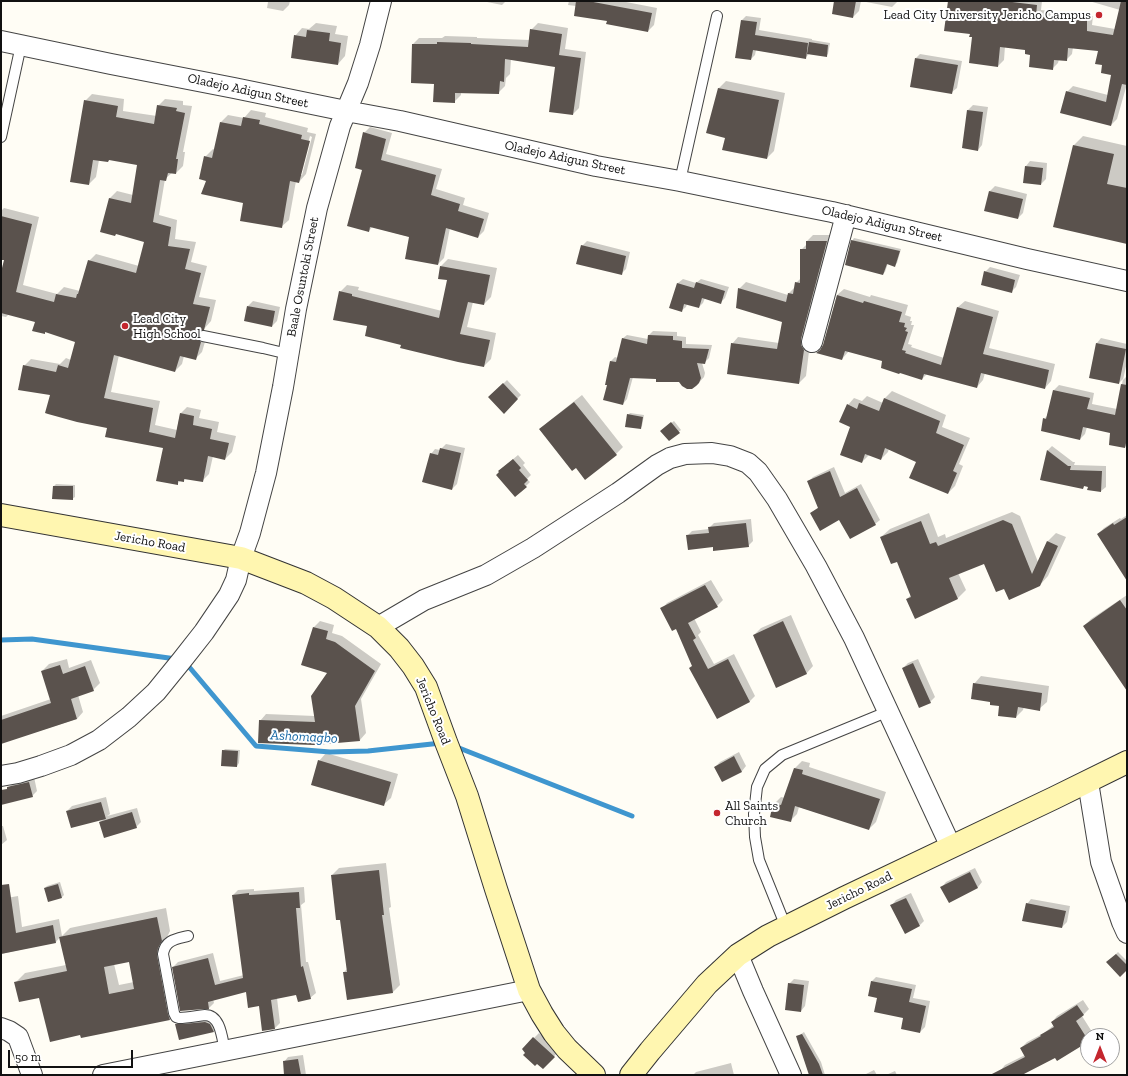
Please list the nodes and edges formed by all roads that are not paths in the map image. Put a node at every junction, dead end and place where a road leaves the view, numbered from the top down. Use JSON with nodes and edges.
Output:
{"nodes":[{"id":1,"x":381,"y":1,"type":"edge"},
{"id":2,"x":717,"y":16,"type":"dead end"},
{"id":3,"x":1,"y":41,"type":"edge"},
{"id":4,"x":21,"y":45,"type":"junction"},
{"id":5,"x":346,"y":111,"type":"junction"},
{"id":6,"x":1,"y":137,"type":"edge"},
{"id":7,"x":680,"y":181,"type":"junction"},
{"id":8,"x":846,"y":215,"type":"junction"},
{"id":9,"x":1127,"y":281,"type":"edge"},
{"id":10,"x":203,"y":336,"type":"dead end"},
{"id":11,"x":812,"y":342,"type":"dead end"},
{"id":12,"x":288,"y":354,"type":"junction"},
{"id":13,"x":1,"y":515,"type":"edge"},
{"id":14,"x":241,"y":558,"type":"junction"},
{"id":15,"x":378,"y":627,"type":"junction"},
{"id":16,"x":889,"y":710,"type":"junction"},
{"id":17,"x":1127,"y":762,"type":"edge"},
{"id":18,"x":1,"y":776,"type":"edge"},
{"id":19,"x":1088,"y":782,"type":"junction"},
{"id":20,"x":951,"y":847,"type":"junction"},
{"id":21,"x":786,"y":927,"type":"junction"},
{"id":22,"x":1127,"y":933,"type":"edge"},
{"id":23,"x":188,"y":936,"type":"dead end"},
{"id":24,"x":738,"y":955,"type":"junction"},
{"id":25,"x":529,"y":990,"type":"junction"},
{"id":26,"x":1,"y":1028,"type":"edge"},
{"id":27,"x":225,"y":1051,"type":"junction"},
{"id":28,"x":32,"y":1075,"type":"edge"},
{"id":29,"x":103,"y":1075,"type":"edge"},
{"id":30,"x":594,"y":1075,"type":"edge"},
{"id":31,"x":631,"y":1075,"type":"edge"},
{"id":32,"x":791,"y":1075,"type":"edge"}],
"edges":[{"from":1,"to":5,"type":"street","name":"Baale Osuntoki Street"},
{"from":2,"to":7,"type":"lane"},
{"from":3,"to":4,"type":"street","name":"Oladejo Adigun Street"},
{"from":4,"to":5,"type":"street","name":"Oladejo Adigun Street"},
{"from":4,"to":6,"type":"lane"},
{"from":5,"to":7,"type":"street","name":"Oladejo Adigun Street"},
{"from":5,"to":12,"type":"street","name":"Baale Osuntoki Street"},
{"from":7,"to":8,"type":"street","name":"Oladejo Adigun Street"},
{"from":8,"to":9,"type":"street","name":"Oladejo Adigun Street"},
{"from":8,"to":11,"type":"street"},
{"from":10,"to":12,"type":"lane"},
{"from":12,"to":14,"type":"street","name":"Baale Osuntoki Street"},
{"from":13,"to":14,"type":"street","name":"Jericho Road"},
{"from":14,"to":15,"type":"street","name":"Jericho Road"},
{"from":14,"to":18,"type":"street","name":"Baale Osuntoki Street"},
{"from":15,"to":16,"type":"street"},
{"from":15,"to":25,"type":"street","name":"Jericho Road"},
{"from":16,"to":20,"type":"street"},
{"from":16,"to":21,"type":"lane"},
{"from":17,"to":19,"type":"street","name":"Jericho Road"},
{"from":19,"to":20,"type":"street","name":"Jericho Road"},
{"from":19,"to":22,"type":"street"},
{"from":20,"to":21,"type":"street","name":"Jericho Road"},
{"from":21,"to":24,"type":"street","name":"Jericho Road"},
{"from":23,"to":27,"type":"lane"},
{"from":24,"to":31,"type":"street","name":"Jericho Road"},
{"from":24,"to":32,"type":"street"},
{"from":25,"to":27,"type":"street"},
{"from":25,"to":30,"type":"street","name":"Jericho Road"},
{"from":26,"to":28,"type":"street"},
{"from":27,"to":29,"type":"street"}]}
